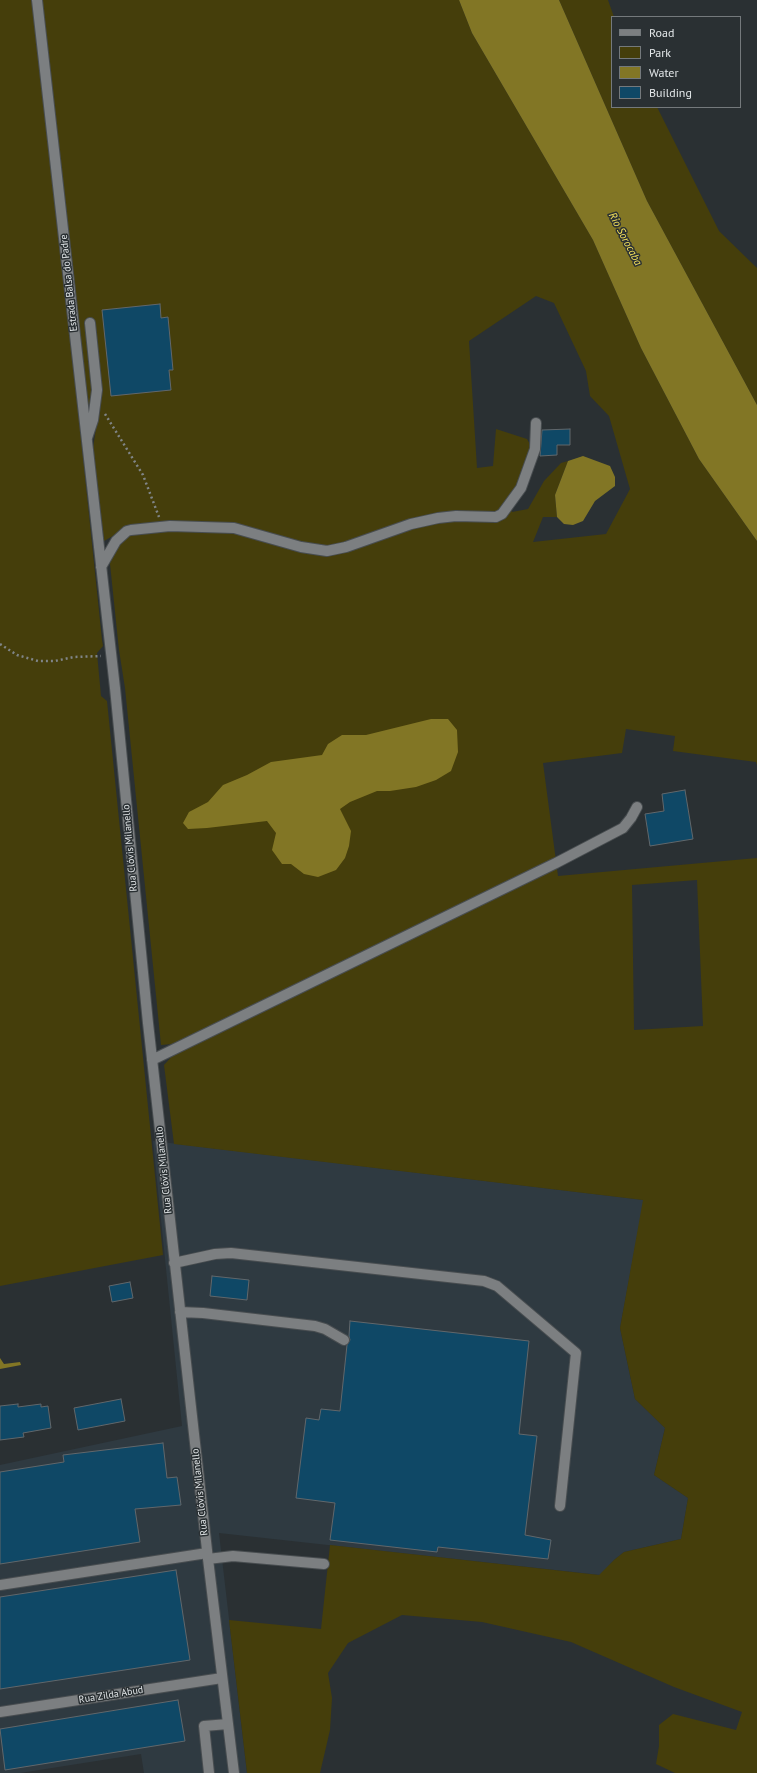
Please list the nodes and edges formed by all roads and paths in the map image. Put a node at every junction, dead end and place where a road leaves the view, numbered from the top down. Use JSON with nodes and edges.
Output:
{"nodes":[{"id":1,"x":37,"y":0,"type":"edge"},
{"id":2,"x":90,"y":323,"type":"dead end"},
{"id":3,"x":103,"y":408,"type":"dead end"},
{"id":4,"x":536,"y":424,"type":"dead end"},
{"id":5,"x":86,"y":440,"type":"junction"},
{"id":6,"x":170,"y":526,"type":"junction"},
{"id":7,"x":101,"y":567,"type":"junction"},
{"id":8,"x":0,"y":644,"type":"edge"},
{"id":9,"x":111,"y":656,"type":"junction"},
{"id":10,"x":637,"y":807,"type":"dead end"},
{"id":11,"x":152,"y":1060,"type":"junction"},
{"id":12,"x":174,"y":1263,"type":"junction"},
{"id":13,"x":180,"y":1312,"type":"junction"},
{"id":14,"x":344,"y":1340,"type":"dead end"},
{"id":15,"x":560,"y":1506,"type":"dead end"},
{"id":16,"x":208,"y":1556,"type":"junction"},
{"id":17,"x":324,"y":1564,"type":"dead end"},
{"id":18,"x":0,"y":1585,"type":"edge"},
{"id":19,"x":222,"y":1678,"type":"junction"},
{"id":20,"x":0,"y":1712,"type":"edge"},
{"id":21,"x":228,"y":1724,"type":"junction"},
{"id":22,"x":210,"y":1773,"type":"edge"},
{"id":23,"x":234,"y":1773,"type":"edge"}],
"edges":[{"from":1,"to":5,"type":"street","name":"Estrada Balsa do Padre"},
{"from":2,"to":5,"type":"street"},
{"from":3,"to":6,"type":"path"},
{"from":4,"to":6,"type":"street"},
{"from":5,"to":7,"type":"street","name":"Estrada Balsa do Padre"},
{"from":6,"to":7,"type":"street"},
{"from":7,"to":9,"type":"street","name":"Rua Clóvis Milanello"},
{"from":8,"to":9,"type":"path"},
{"from":9,"to":11,"type":"street","name":"Rua Clóvis Milanello"},
{"from":10,"to":11,"type":"street"},
{"from":11,"to":12,"type":"street","name":"Rua Clóvis Milanello"},
{"from":12,"to":13,"type":"street","name":"Rua Clóvis Milanello"},
{"from":12,"to":15,"type":"street"},
{"from":13,"to":14,"type":"street"},
{"from":13,"to":16,"type":"street","name":"Rua Clóvis Milanello"},
{"from":16,"to":17,"type":"street"},
{"from":16,"to":18,"type":"street"},
{"from":16,"to":19,"type":"street","name":"Rua Clóvis Milanello"},
{"from":19,"to":20,"type":"street","name":"Rua Zilda Abud"},
{"from":19,"to":21,"type":"street","name":"Rua Clóvis Milanello"},
{"from":21,"to":22,"type":"street"},
{"from":21,"to":23,"type":"street","name":"Rua Clóvis Milanello"}]}
